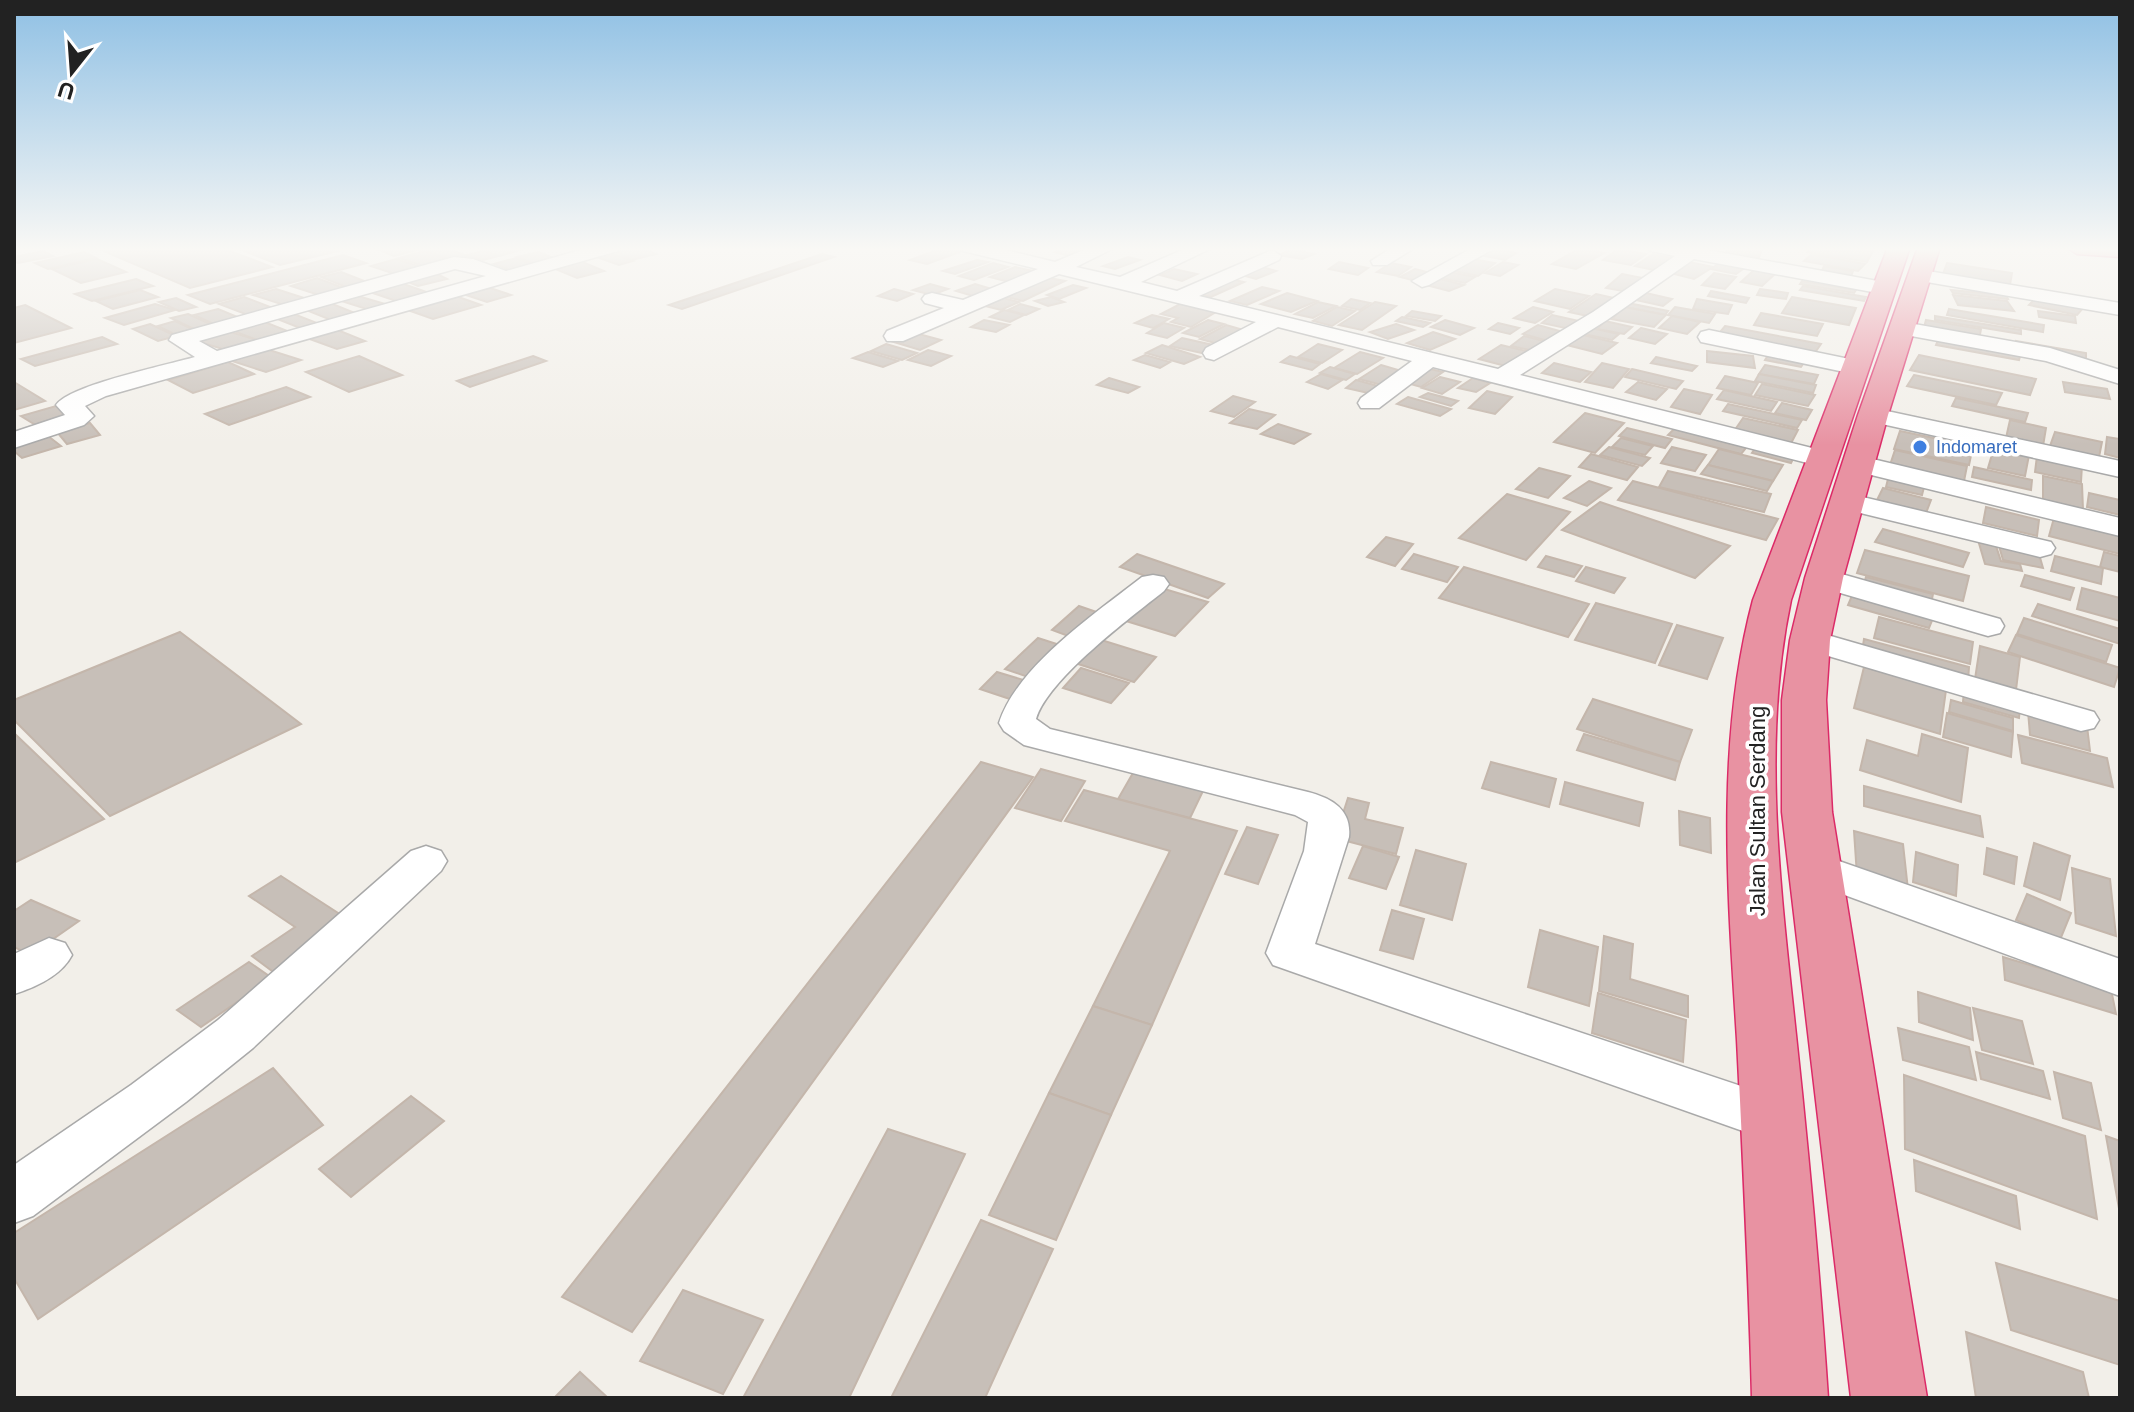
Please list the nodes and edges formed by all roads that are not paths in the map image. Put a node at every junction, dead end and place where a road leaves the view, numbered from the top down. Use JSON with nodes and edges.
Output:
{"nodes":[{"id":1,"x":276,"y":313,"type":"edge"},
{"id":2,"x":377,"y":313,"type":"edge"},
{"id":3,"x":951,"y":313,"type":"edge"},
{"id":4,"x":1246,"y":313,"type":"edge"},
{"id":5,"x":1604,"y":313,"type":"edge"},
{"id":6,"x":1886,"y":313,"type":"edge"},
{"id":7,"x":1898,"y":313,"type":"edge"},
{"id":8,"x":1973,"y":313,"type":"edge"},
{"id":9,"x":1275,"y":320,"type":"junction"},
{"id":10,"x":895,"y":336,"type":"dead end"},
{"id":11,"x":1709,"y":337,"type":"dead end"},
{"id":12,"x":1214,"y":353,"type":"dead end"},
{"id":13,"x":214,"y":358,"type":"junction"},
{"id":14,"x":1428,"y":360,"type":"junction"},
{"id":15,"x":1854,"y":367,"type":"junction"},
{"id":16,"x":2120,"y":377,"type":"edge"},
{"id":17,"x":1500,"y":378,"type":"junction"},
{"id":18,"x":1370,"y":403,"type":"dead end"},
{"id":19,"x":1873,"y":415,"type":"junction"},
{"id":20,"x":14,"y":440,"type":"edge"},
{"id":21,"x":2120,"y":469,"type":"edge"},
{"id":22,"x":1843,"y":475,"type":"junction"},
{"id":23,"x":2120,"y":527,"type":"edge"},
{"id":24,"x":2040,"y":548,"type":"dead end"},
{"id":25,"x":1824,"y":578,"type":"junction"},
{"id":26,"x":1153,"y":584,"type":"dead end"},
{"id":27,"x":1988,"y":626,"type":"dead end"},
{"id":28,"x":1810,"y":640,"type":"junction"},
{"id":29,"x":2081,"y":720,"type":"dead end"},
{"id":30,"x":426,"y":861,"type":"dead end"},
{"id":31,"x":1816,"y":868,"type":"junction"},
{"id":32,"x":2120,"y":978,"type":"edge"},
{"id":33,"x":1774,"y":1119,"type":"junction"},
{"id":34,"x":14,"y":1198,"type":"edge"},
{"id":35,"x":1790,"y":1398,"type":"edge"},
{"id":36,"x":1889,"y":1398,"type":"edge"}],
"edges":[{"from":1,"to":13,"type":"street"},
{"from":2,"to":13,"type":"street"},
{"from":3,"to":10,"type":"street"},
{"from":4,"to":9,"type":"street"},
{"from":5,"to":17,"type":"street"},
{"from":6,"to":15,"type":"highway","name":"Jalan Sultan Serdang"},
{"from":7,"to":19,"type":"highway","name":"Jalan Sultan Serdang"},
{"from":8,"to":16,"type":"street"},
{"from":9,"to":12,"type":"street"},
{"from":9,"to":14,"type":"street"},
{"from":11,"to":15,"type":"street"},
{"from":13,"to":20,"type":"street"},
{"from":14,"to":17,"type":"street"},
{"from":14,"to":18,"type":"street"},
{"from":15,"to":22,"type":"highway","name":"Jalan Sultan Serdang"},
{"from":17,"to":22,"type":"street"},
{"from":19,"to":21,"type":"street"},
{"from":19,"to":22,"type":"highway","name":"Jalan Sultan Serdang"},
{"from":22,"to":23,"type":"street"},
{"from":22,"to":24,"type":"street"},
{"from":22,"to":25,"type":"highway","name":"Jalan Sultan Serdang"},
{"from":22,"to":33,"type":"highway","name":"Jalan Sultan Serdang"},
{"from":25,"to":27,"type":"street"},
{"from":25,"to":28,"type":"highway","name":"Jalan Sultan Serdang"},
{"from":26,"to":33,"type":"street"},
{"from":28,"to":29,"type":"street"},
{"from":28,"to":31,"type":"highway","name":"Jalan Sultan Serdang"},
{"from":30,"to":34,"type":"street"},
{"from":31,"to":32,"type":"street"},
{"from":31,"to":36,"type":"highway","name":"Jalan Sultan Serdang"},
{"from":33,"to":35,"type":"highway","name":"Jalan Sultan Serdang"}]}
